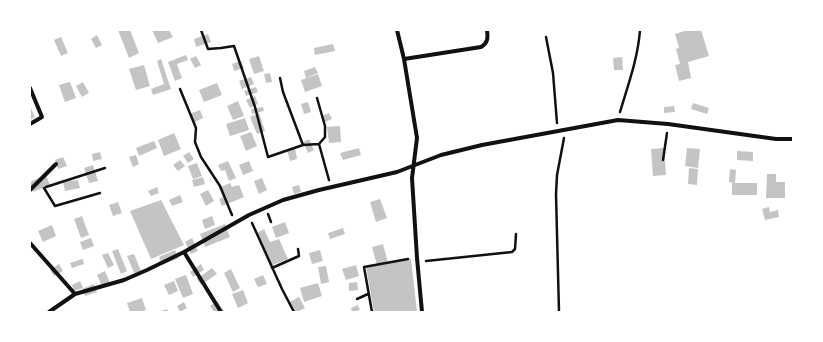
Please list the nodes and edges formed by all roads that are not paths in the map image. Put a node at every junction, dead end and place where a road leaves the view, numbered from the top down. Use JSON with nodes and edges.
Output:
{"nodes":[{"id":1,"x":397,"y":30,"type":"edge"},
{"id":2,"x":487,"y":30,"type":"edge"},
{"id":3,"x":404,"y":59,"type":"junction"},
{"id":4,"x":30,"y":88,"type":"edge"},
{"id":5,"x":30,"y":124,"type":"edge"},
{"id":6,"x":793,"y":139,"type":"edge"},
{"id":7,"x":56,"y":164,"type":"dead end"},
{"id":8,"x":414,"y":166,"type":"junction"},
{"id":9,"x":30,"y":190,"type":"edge"},
{"id":10,"x":30,"y":243,"type":"edge"},
{"id":11,"x":184,"y":252,"type":"junction"},
{"id":12,"x":74,"y":294,"type":"junction"},
{"id":13,"x":51,"y":312,"type":"edge"},
{"id":14,"x":221,"y":312,"type":"edge"},
{"id":15,"x":422,"y":312,"type":"edge"}],
"edges":[{"from":1,"to":3,"type":"street"},
{"from":2,"to":3,"type":"street"},
{"from":3,"to":8,"type":"street"},
{"from":4,"to":5,"type":"street"},
{"from":6,"to":8,"type":"street"},
{"from":7,"to":9,"type":"street"},
{"from":8,"to":11,"type":"street"},
{"from":8,"to":15,"type":"street"},
{"from":10,"to":12,"type":"street"},
{"from":11,"to":12,"type":"street"},
{"from":11,"to":14,"type":"street"},
{"from":12,"to":13,"type":"street"}]}
